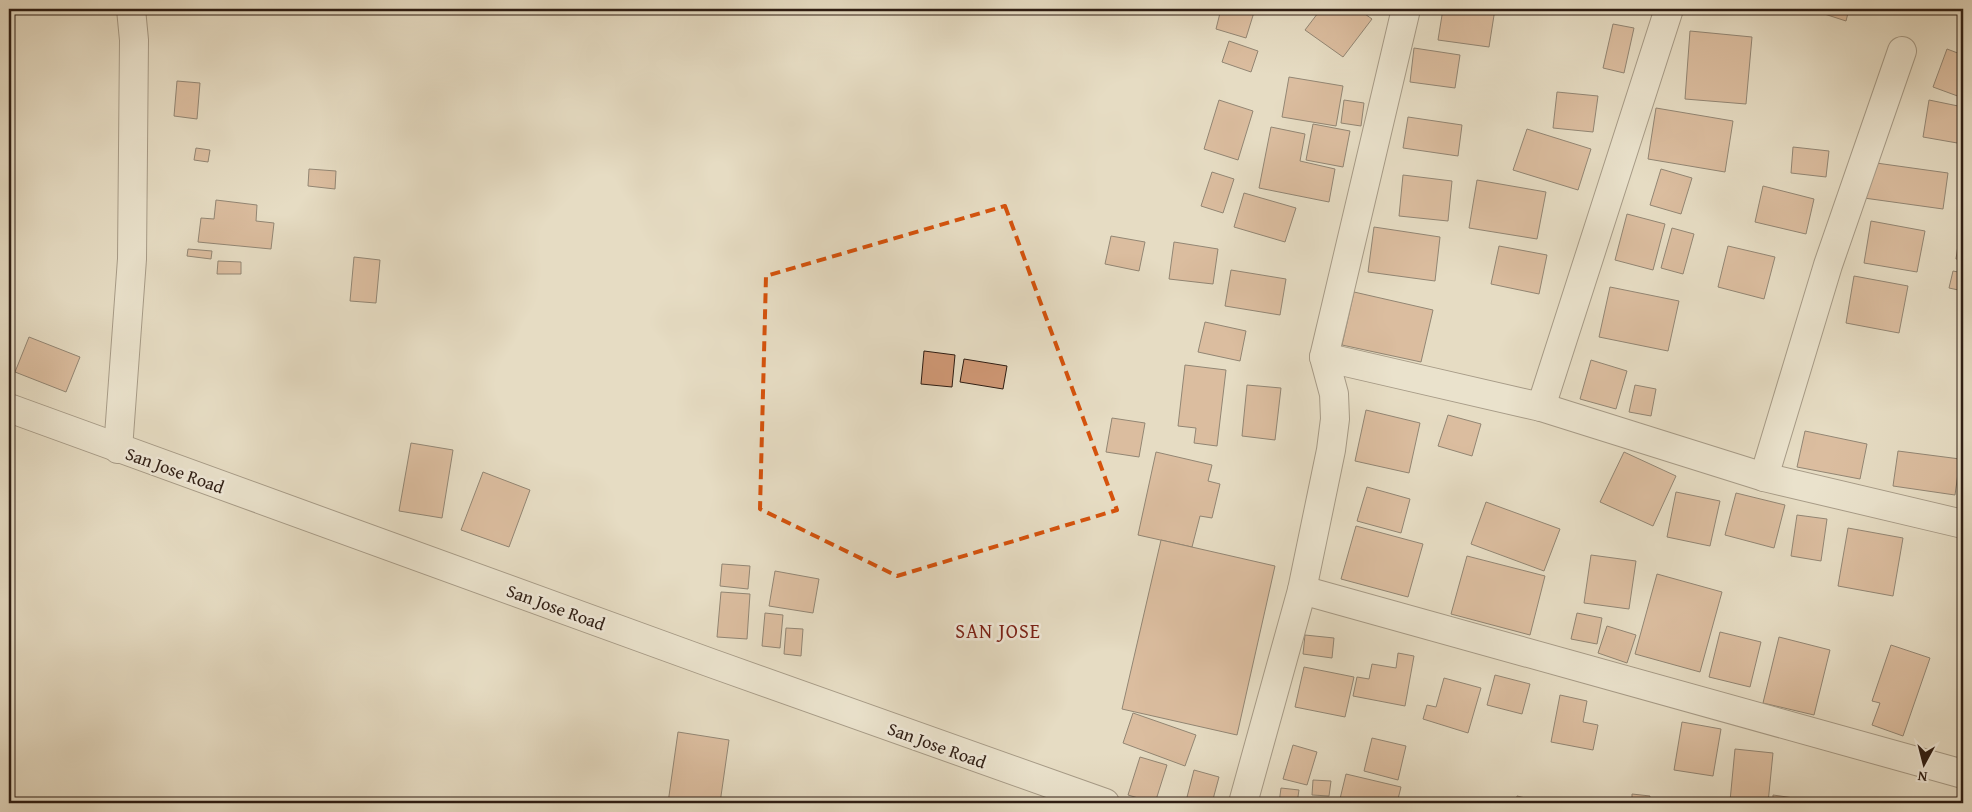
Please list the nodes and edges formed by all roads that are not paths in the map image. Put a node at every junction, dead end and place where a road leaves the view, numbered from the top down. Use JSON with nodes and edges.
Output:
{"nodes":[{"id":1,"x":131,"y":9,"type":"edge"},
{"id":2,"x":1406,"y":9,"type":"edge"},
{"id":3,"x":1670,"y":9,"type":"edge"},
{"id":4,"x":1902,"y":52,"type":"dead end"},
{"id":5,"x":1324,"y":357,"type":"junction"},
{"id":6,"x":1541,"y":407,"type":"junction"},
{"id":7,"x":9,"y":408,"type":"edge"},
{"id":8,"x":118,"y":449,"type":"junction"},
{"id":9,"x":1764,"y":477,"type":"junction"},
{"id":10,"x":1963,"y":524,"type":"edge"},
{"id":11,"x":1302,"y":590,"type":"junction"},
{"id":12,"x":1963,"y":774,"type":"edge"},
{"id":13,"x":1105,"y":803,"type":"edge"},
{"id":14,"x":1242,"y":803,"type":"edge"}],
"edges":[{"from":1,"to":8,"type":"street"},
{"from":2,"to":5,"type":"street"},
{"from":3,"to":6,"type":"street"},
{"from":4,"to":9,"type":"street"},
{"from":5,"to":6,"type":"street"},
{"from":5,"to":11,"type":"street"},
{"from":6,"to":9,"type":"street"},
{"from":7,"to":8,"type":"street","name":"San Jose Road"},
{"from":8,"to":13,"type":"street","name":"San Jose Road"},
{"from":9,"to":10,"type":"street"},
{"from":11,"to":12,"type":"street"},
{"from":11,"to":14,"type":"street"}]}
